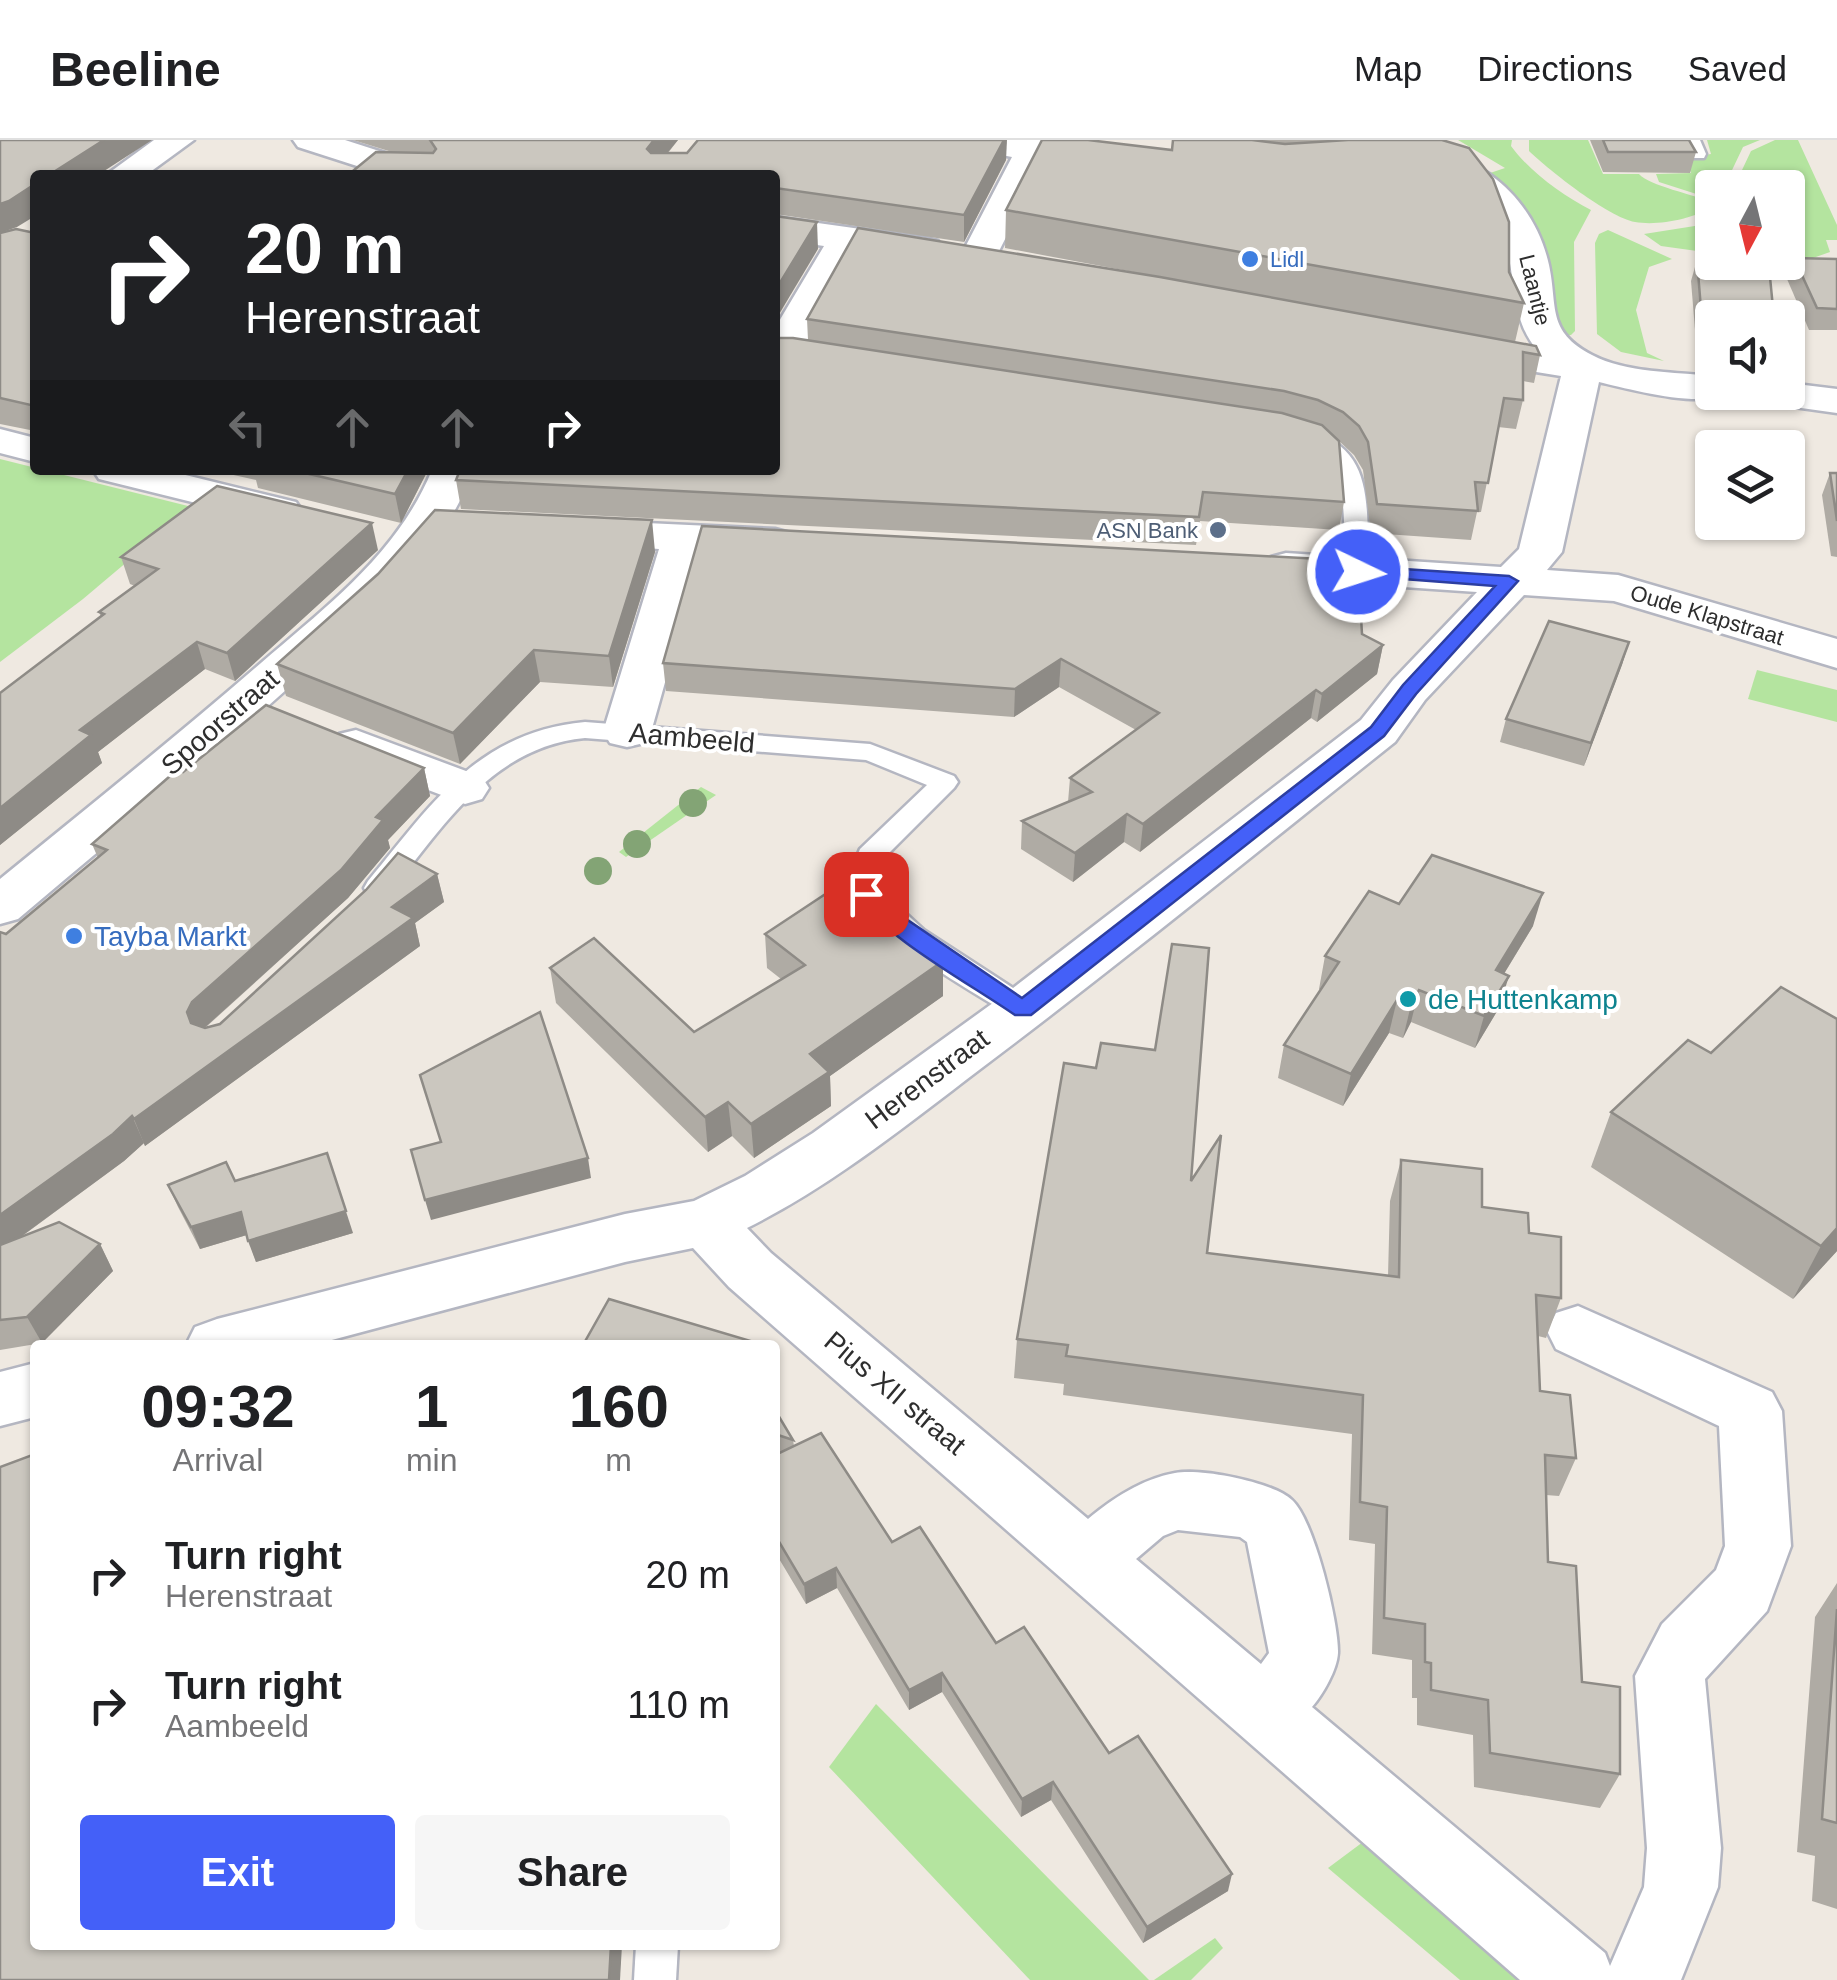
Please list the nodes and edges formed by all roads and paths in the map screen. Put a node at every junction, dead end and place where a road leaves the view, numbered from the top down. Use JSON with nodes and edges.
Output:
{"nodes":[{"id":1,"x":310,"y":140,"type":"edge"},
{"id":2,"x":971,"y":140,"type":"edge"},
{"id":3,"x":1040,"y":143,"type":"edge"},
{"id":4,"x":166,"y":146,"type":"edge"},
{"id":5,"x":1143,"y":156,"type":"edge"},
{"id":6,"x":1414,"y":156,"type":"edge"},
{"id":7,"x":369,"y":159,"type":"edge"},
{"id":8,"x":122,"y":160,"type":"edge"},
{"id":9,"x":404,"y":170,"type":"edge"},
{"id":10,"x":780,"y":229,"type":"edge"},
{"id":11,"x":848,"y":238,"type":"junction"},
{"id":12,"x":978,"y":257,"type":"junction"},
{"id":13,"x":1016,"y":263,"type":"edge"},
{"id":14,"x":1424,"y":340,"type":"edge"},
{"id":15,"x":792,"y":354,"type":"edge"},
{"id":16,"x":1583,"y":366,"type":"junction"},
{"id":17,"x":1695,"y":386,"type":"edge"},
{"id":18,"x":1805,"y":397,"type":"edge"},
{"id":19,"x":1837,"y":401,"type":"edge"},
{"id":20,"x":1279,"y":430,"type":"edge"},
{"id":21,"x":0,"y":440,"type":"edge"},
{"id":22,"x":30,"y":449,"type":"edge"},
{"id":23,"x":135,"y":475,"type":"edge"},
{"id":24,"x":452,"y":475,"type":"edge"},
{"id":25,"x":320,"y":520,"type":"edge"},
{"id":26,"x":546,"y":531,"type":"edge"},
{"id":27,"x":684,"y":539,"type":"junction"},
{"id":28,"x":818,"y":544,"type":"edge"},
{"id":29,"x":1245,"y":564,"type":"edge"},
{"id":30,"x":1358,"y":572,"type":"junction"},
{"id":31,"x":1509,"y":581,"type":"junction"},
{"id":32,"x":1837,"y":654,"type":"edge"},
{"id":33,"x":246,"y":701,"type":"junction"},
{"id":34,"x":627,"y":732,"type":"junction"},
{"id":35,"x":465,"y":788,"type":"junction"},
{"id":36,"x":0,"y":906,"type":"edge"},
{"id":37,"x":361,"y":908,"type":"edge"},
{"id":38,"x":1023,"y":1009,"type":"junction"},
{"id":39,"x":705,"y":1222,"type":"junction"},
{"id":40,"x":1578,"y":1330,"type":"dead end"},
{"id":41,"x":235,"y":1340,"type":"edge"},
{"id":42,"x":30,"y":1391,"type":"edge"},
{"id":43,"x":0,"y":1399,"type":"edge"},
{"id":44,"x":1089,"y":1559,"type":"junction"},
{"id":45,"x":1264,"y":1712,"type":"junction"},
{"id":46,"x":657,"y":1950,"type":"edge"},
{"id":47,"x":655,"y":1980,"type":"edge"},
{"id":48,"x":1578,"y":1980,"type":"edge"},
{"id":49,"x":1644,"y":1980,"type":"edge"}],
"edges":[{"from":1,"to":7,"type":"street"},
{"from":2,"to":3,"type":"street"},
{"from":3,"to":5,"type":"street"},
{"from":3,"to":12,"type":"street"},
{"from":4,"to":8,"type":"street"},
{"from":6,"to":16,"type":"street","name":"Laantje"},
{"from":7,"to":9,"type":"street"},
{"from":10,"to":11,"type":"street"},
{"from":11,"to":12,"type":"street"},
{"from":11,"to":15,"type":"street"},
{"from":12,"to":13,"type":"street"},
{"from":14,"to":16,"type":"street"},
{"from":16,"to":17,"type":"street"},
{"from":16,"to":31,"type":"street"},
{"from":18,"to":19,"type":"street"},
{"from":20,"to":30,"type":"lane"},
{"from":21,"to":22,"type":"street"},
{"from":23,"to":25,"type":"street"},
{"from":24,"to":33,"type":"street","name":"Spoorstraat"},
{"from":26,"to":27,"type":"street"},
{"from":27,"to":28,"type":"street"},
{"from":27,"to":34,"type":"street"},
{"from":29,"to":30,"type":"street","name":"Oude Klapstraat"},
{"from":30,"to":31,"type":"street","name":"Oude Klapstraat"},
{"from":31,"to":32,"type":"street","name":"Oude Klapstraat"},
{"from":31,"to":38,"type":"street","name":"Herenstraat"},
{"from":33,"to":35,"type":"street"},
{"from":33,"to":36,"type":"street","name":"Spoorstraat"},
{"from":34,"to":35,"type":"lane","name":"Aambeeld"},
{"from":34,"to":38,"type":"lane","name":"Aambeeld"},
{"from":35,"to":37,"type":"lane","name":"Aambeeld"},
{"from":38,"to":39,"type":"street","name":"Herenstraat"},
{"from":39,"to":41,"type":"street","name":"Herenstraat"},
{"from":39,"to":44,"type":"street","name":"Pius XII straat"},
{"from":40,"to":49,"type":"street"},
{"from":42,"to":43,"type":"street"},
{"from":44,"to":45,"type":"street","name":"Pius XII straat"},
{"from":44,"to":45,"type":"street"},
{"from":45,"to":48,"type":"street","name":"Pius XII straat"},
{"from":46,"to":47,"type":"lane"}]}
